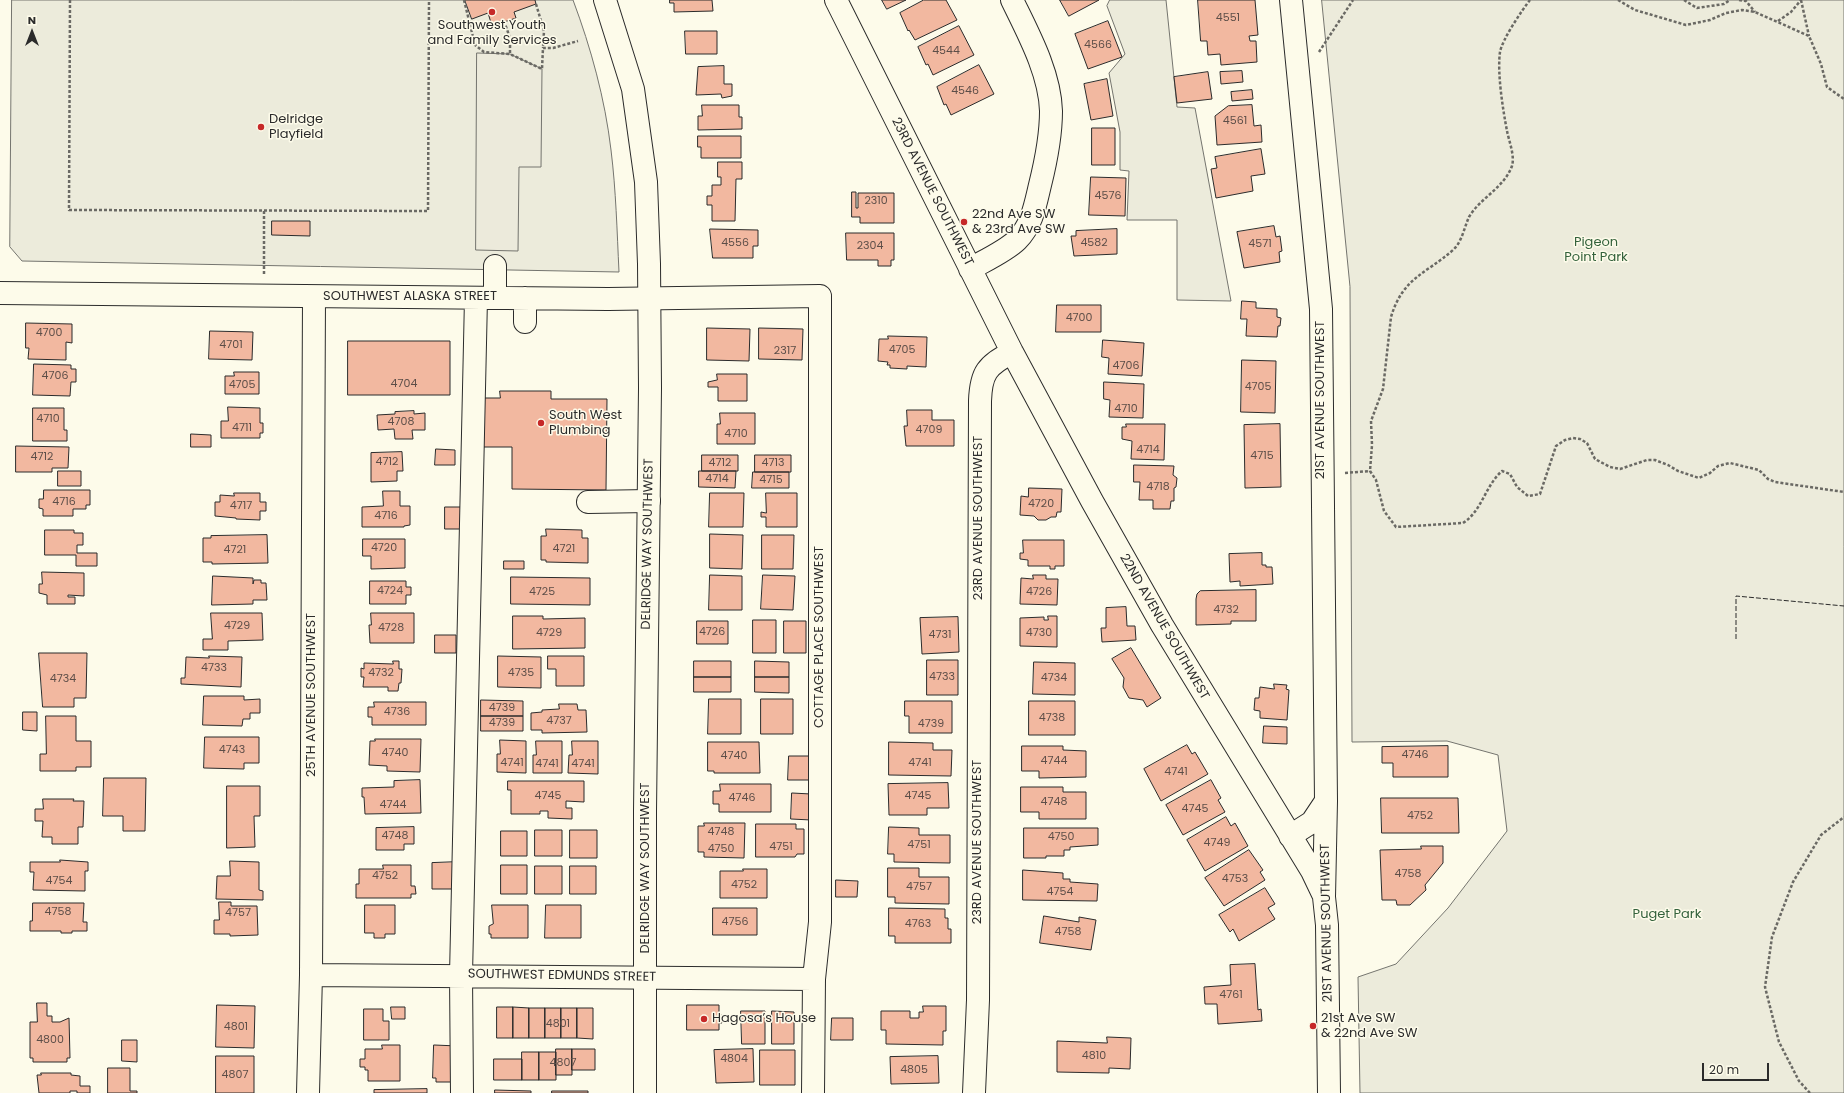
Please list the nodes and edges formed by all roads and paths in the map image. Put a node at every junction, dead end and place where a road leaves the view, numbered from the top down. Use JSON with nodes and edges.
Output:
{"nodes":[{"id":1,"x":70,"y":0,"type":"edge"},
{"id":2,"x":429,"y":0,"type":"edge"},
{"id":3,"x":464,"y":0,"type":"edge"},
{"id":4,"x":605,"y":0,"type":"edge"},
{"id":5,"x":836,"y":0,"type":"edge"},
{"id":6,"x":1012,"y":0,"type":"edge"},
{"id":7,"x":1291,"y":0,"type":"edge"},
{"id":8,"x":1353,"y":0,"type":"edge"},
{"id":9,"x":1530,"y":0,"type":"edge"},
{"id":10,"x":1618,"y":0,"type":"edge"},
{"id":11,"x":1684,"y":0,"type":"edge"},
{"id":12,"x":1730,"y":0,"type":"edge"},
{"id":13,"x":1740,"y":0,"type":"edge"},
{"id":14,"x":1801,"y":0,"type":"edge"},
{"id":15,"x":536,"y":4,"type":"dead end"},
{"id":16,"x":1755,"y":12,"type":"junction"},
{"id":17,"x":504,"y":21,"type":"dead end"},
{"id":18,"x":1778,"y":21,"type":"junction"},
{"id":19,"x":1809,"y":36,"type":"junction"},
{"id":20,"x":578,"y":41,"type":"dead end"},
{"id":21,"x":543,"y":48,"type":"junction"},
{"id":22,"x":510,"y":54,"type":"junction"},
{"id":23,"x":1316,"y":56,"type":"dead end"},
{"id":24,"x":1844,"y":99,"type":"edge"},
{"id":25,"x":264,"y":210,"type":"junction"},
{"id":26,"x":495,"y":266,"type":"dead end"},
{"id":27,"x":970,"y":269,"type":"junction"},
{"id":28,"x":264,"y":274,"type":"dead end"},
{"id":29,"x":0,"y":293,"type":"edge"},
{"id":30,"x":820,"y":296,"type":"joint"},
{"id":31,"x":314,"y":297,"type":"junction"},
{"id":32,"x":650,"y":297,"type":"junction"},
{"id":33,"x":485,"y":298,"type":"junction"},
{"id":34,"x":525,"y":298,"type":"junction"},
{"id":35,"x":525,"y":322,"type":"dead end"},
{"id":36,"x":1012,"y":352,"type":"junction"},
{"id":37,"x":1370,"y":470,"type":"junction"},
{"id":38,"x":1343,"y":474,"type":"dead end"},
{"id":39,"x":1844,"y":492,"type":"edge"},
{"id":40,"x":649,"y":501,"type":"junction"},
{"id":41,"x":588,"y":502,"type":"dead end"},
{"id":42,"x":1326,"y":801,"type":"junction"},
{"id":43,"x":1844,"y":818,"type":"edge"},
{"id":44,"x":1290,"y":836,"type":"junction"},
{"id":45,"x":1324,"y":896,"type":"junction"},
{"id":46,"x":311,"y":975,"type":"junction"},
{"id":47,"x":462,"y":975,"type":"junction"},
{"id":48,"x":646,"y":977,"type":"junction"},
{"id":49,"x":814,"y":979,"type":"junction"},
{"id":50,"x":308,"y":1093,"type":"edge"},
{"id":51,"x":462,"y":1093,"type":"edge"},
{"id":52,"x":646,"y":1093,"type":"edge"},
{"id":53,"x":813,"y":1093,"type":"edge"},
{"id":54,"x":974,"y":1093,"type":"edge"},
{"id":55,"x":1329,"y":1093,"type":"edge"},
{"id":56,"x":1810,"y":1093,"type":"edge"}],
"edges":[{"from":1,"to":25,"type":"path"},
{"from":2,"to":25,"type":"path"},
{"from":3,"to":22,"type":"path"},
{"from":4,"to":32,"type":"street","name":"DELRIDGE WAY SOUTHWEST"},
{"from":5,"to":27,"type":"street","name":"23RD AVENUE SOUTHWEST"},
{"from":6,"to":27,"type":"street"},
{"from":7,"to":42,"type":"street","name":"21ST AVENUE SOUTHWEST"},
{"from":8,"to":23,"type":"path"},
{"from":9,"to":37,"type":"path"},
{"from":10,"to":16,"type":"path"},
{"from":11,"to":12,"type":"path"},
{"from":13,"to":16,"type":"path"},
{"from":14,"to":18,"type":"path"},
{"from":14,"to":19,"type":"path"},
{"from":15,"to":21,"type":"path"},
{"from":16,"to":18,"type":"path"},
{"from":17,"to":22,"type":"path"},
{"from":18,"to":19,"type":"path"},
{"from":19,"to":24,"type":"path"},
{"from":20,"to":21,"type":"path"},
{"from":21,"to":22,"type":"path"},
{"from":25,"to":28,"type":"path"},
{"from":26,"to":33,"type":"street"},
{"from":27,"to":36,"type":"street","name":"23RD AVENUE SOUTHWEST"},
{"from":29,"to":31,"type":"street","name":"SOUTHWEST ALASKA STREET"},
{"from":30,"to":32,"type":"street","name":"SOUTHWEST ALASKA STREET"},
{"from":30,"to":49,"type":"street","name":"COTTAGE PLACE SOUTHWEST"},
{"from":31,"to":33,"type":"street","name":"SOUTHWEST ALASKA STREET"},
{"from":31,"to":46,"type":"street","name":"25TH AVENUE SOUTHWEST"},
{"from":32,"to":34,"type":"street","name":"SOUTHWEST ALASKA STREET"},
{"from":32,"to":40,"type":"street","name":"DELRIDGE WAY SOUTHWEST"},
{"from":33,"to":34,"type":"street","name":"SOUTHWEST ALASKA STREET"},
{"from":33,"to":47,"type":"street"},
{"from":34,"to":35,"type":"street"},
{"from":36,"to":44,"type":"street","name":"22ND AVENUE SOUTHWEST"},
{"from":36,"to":54,"type":"street","name":"23RD AVENUE SOUTHWEST"},
{"from":37,"to":38,"type":"path"},
{"from":37,"to":39,"type":"path"},
{"from":40,"to":41,"type":"street"},
{"from":40,"to":48,"type":"street","name":"DELRIDGE WAY SOUTHWEST"},
{"from":42,"to":44,"type":"street"},
{"from":42,"to":45,"type":"street","name":"21ST AVENUE SOUTHWEST"},
{"from":43,"to":56,"type":"path"},
{"from":44,"to":45,"type":"street","name":"22ND AVENUE SOUTHWEST"},
{"from":45,"to":55,"type":"street","name":"21ST AVENUE SOUTHWEST"},
{"from":46,"to":47,"type":"street","name":"SOUTHWEST EDMUNDS STREET"},
{"from":46,"to":50,"type":"street","name":"25TH AVENUE SOUTHWEST"},
{"from":47,"to":48,"type":"street","name":"SOUTHWEST EDMUNDS STREET"},
{"from":47,"to":51,"type":"street"},
{"from":48,"to":49,"type":"street","name":"SOUTHWEST EDMUNDS STREET"},
{"from":48,"to":52,"type":"street","name":"DELRIDGE WAY SOUTHWEST"},
{"from":49,"to":53,"type":"street","name":"COTTAGE PLACE SOUTHWEST"}]}
